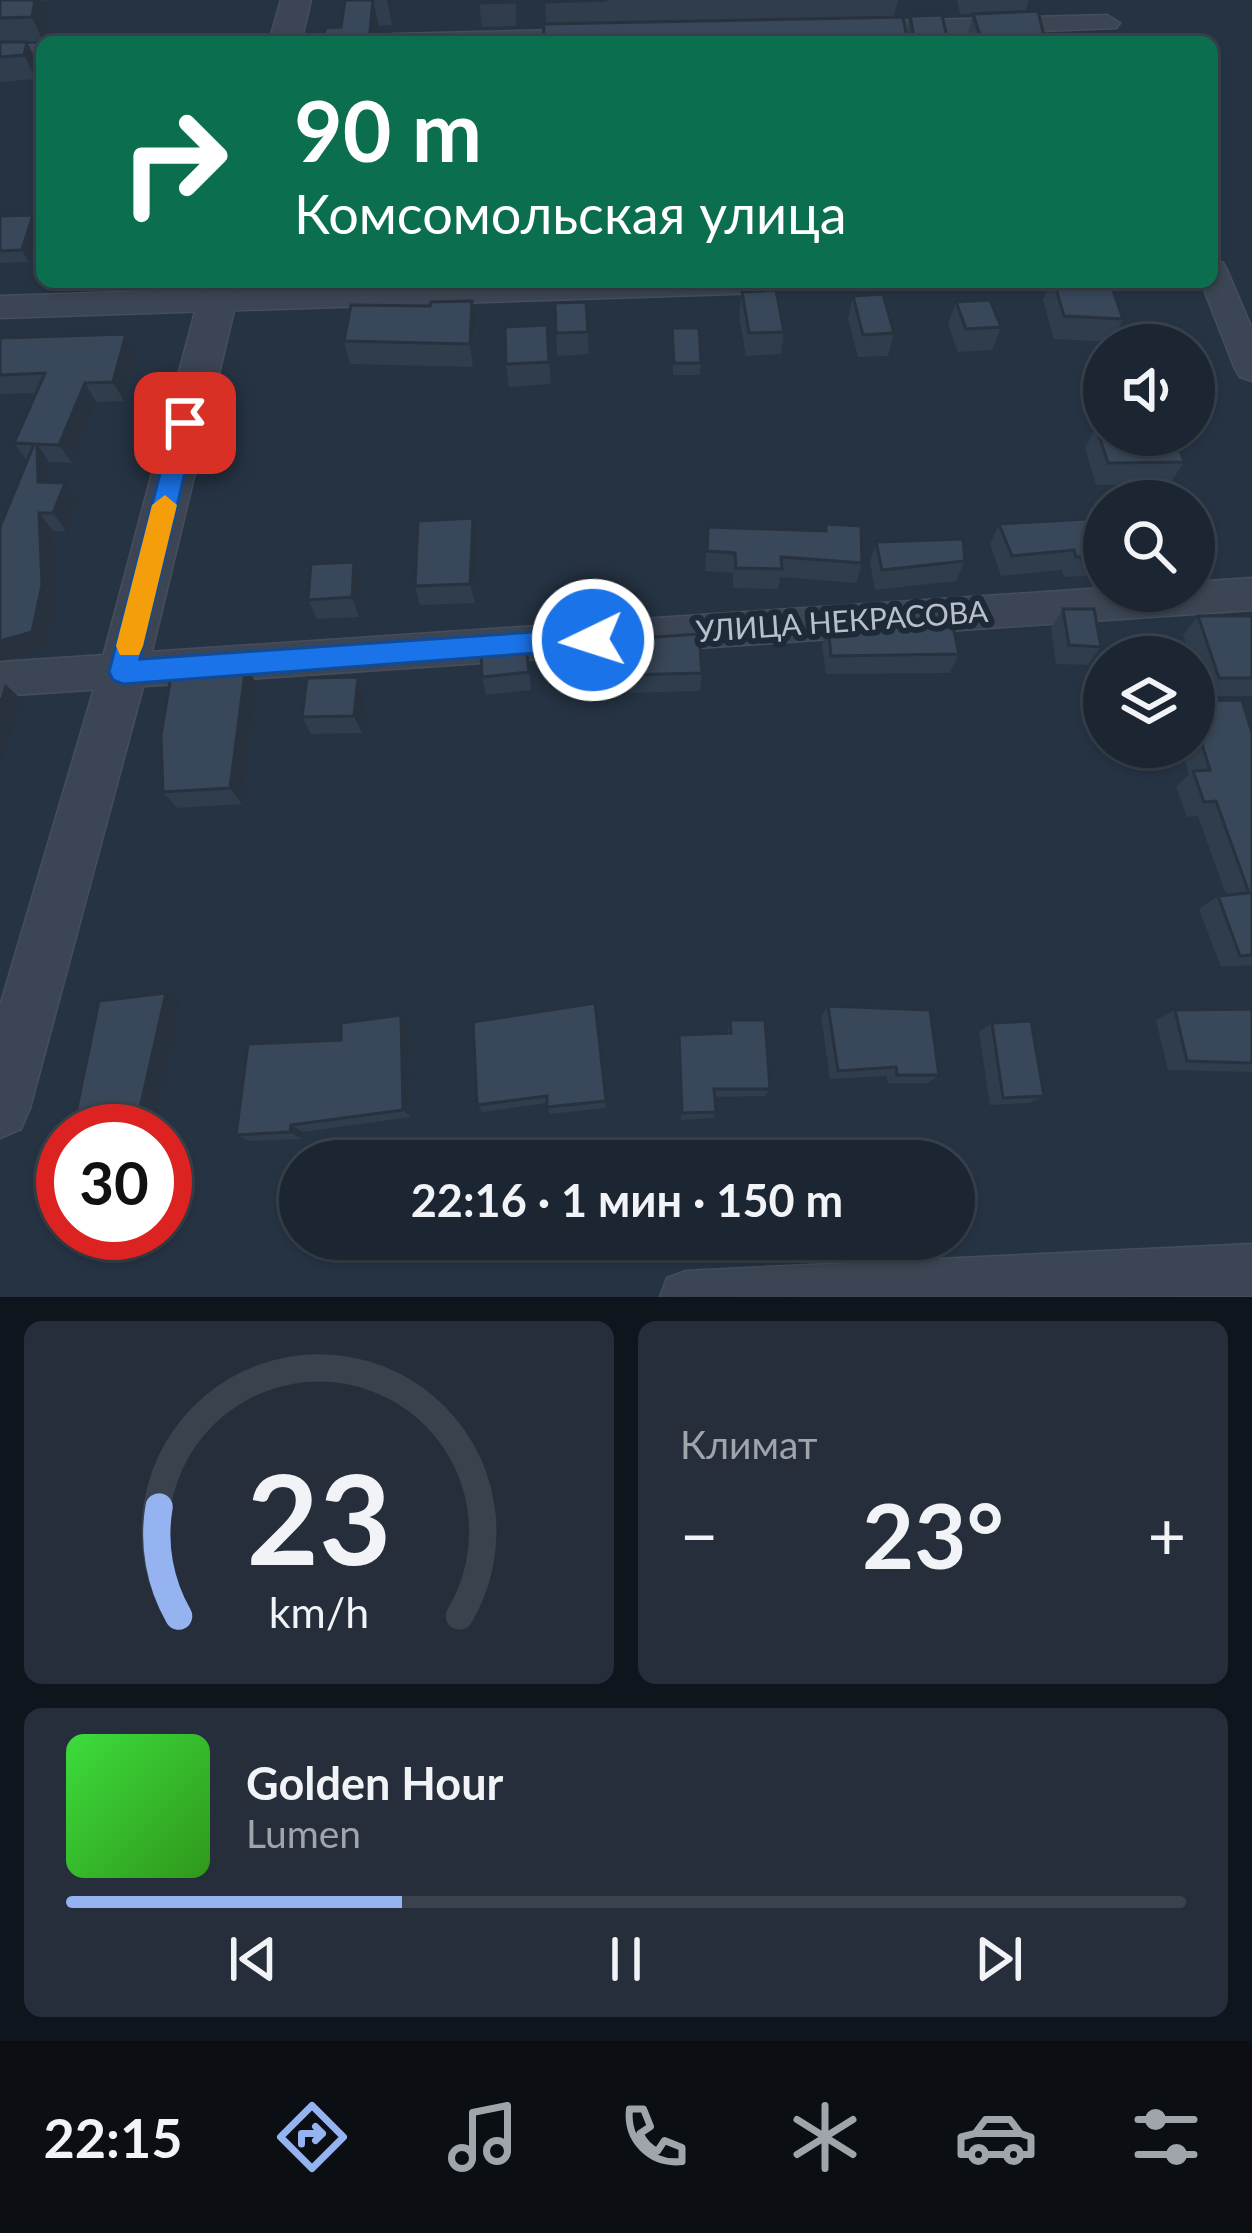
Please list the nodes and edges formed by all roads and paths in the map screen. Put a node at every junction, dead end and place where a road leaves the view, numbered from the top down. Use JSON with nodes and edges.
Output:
{"nodes":[{"id":1,"x":296,"y":0,"type":"edge"},
{"id":2,"x":1106,"y":22,"type":"edge"},
{"id":3,"x":870,"y":30,"type":"edge"},
{"id":4,"x":287,"y":36,"type":"edge"},
{"id":5,"x":36,"y":53,"type":"edge"},
{"id":6,"x":0,"y":55,"type":"edge"},
{"id":7,"x":1218,"y":285,"type":"edge"},
{"id":8,"x":400,"y":288,"type":"edge"},
{"id":9,"x":219,"y":291,"type":"edge"},
{"id":10,"x":0,"y":307,"type":"edge"},
{"id":11,"x":1252,"y":369,"type":"edge"},
{"id":12,"x":1252,"y":594,"type":"edge"},
{"id":13,"x":123,"y":672,"type":"junction"},
{"id":14,"x":0,"y":679,"type":"edge"},
{"id":15,"x":0,"y":1108,"type":"edge"},
{"id":16,"x":1252,"y":1270,"type":"edge"},
{"id":17,"x":686,"y":1297,"type":"edge"}],
"edges":[{"from":1,"to":4,"type":"street"},
{"from":2,"to":3,"type":"street"},
{"from":5,"to":6,"type":"street"},
{"from":7,"to":11,"type":"street"},
{"from":8,"to":9,"type":"street"},
{"from":9,"to":10,"type":"street"},
{"from":9,"to":13,"type":"street"},
{"from":12,"to":13,"type":"street","name":"УЛИЦА НЕКРАСОВА"},
{"from":13,"to":14,"type":"street","name":"УЛИЦА НЕКРАСОВА"},
{"from":13,"to":15,"type":"street"},
{"from":16,"to":17,"type":"street"}]}
